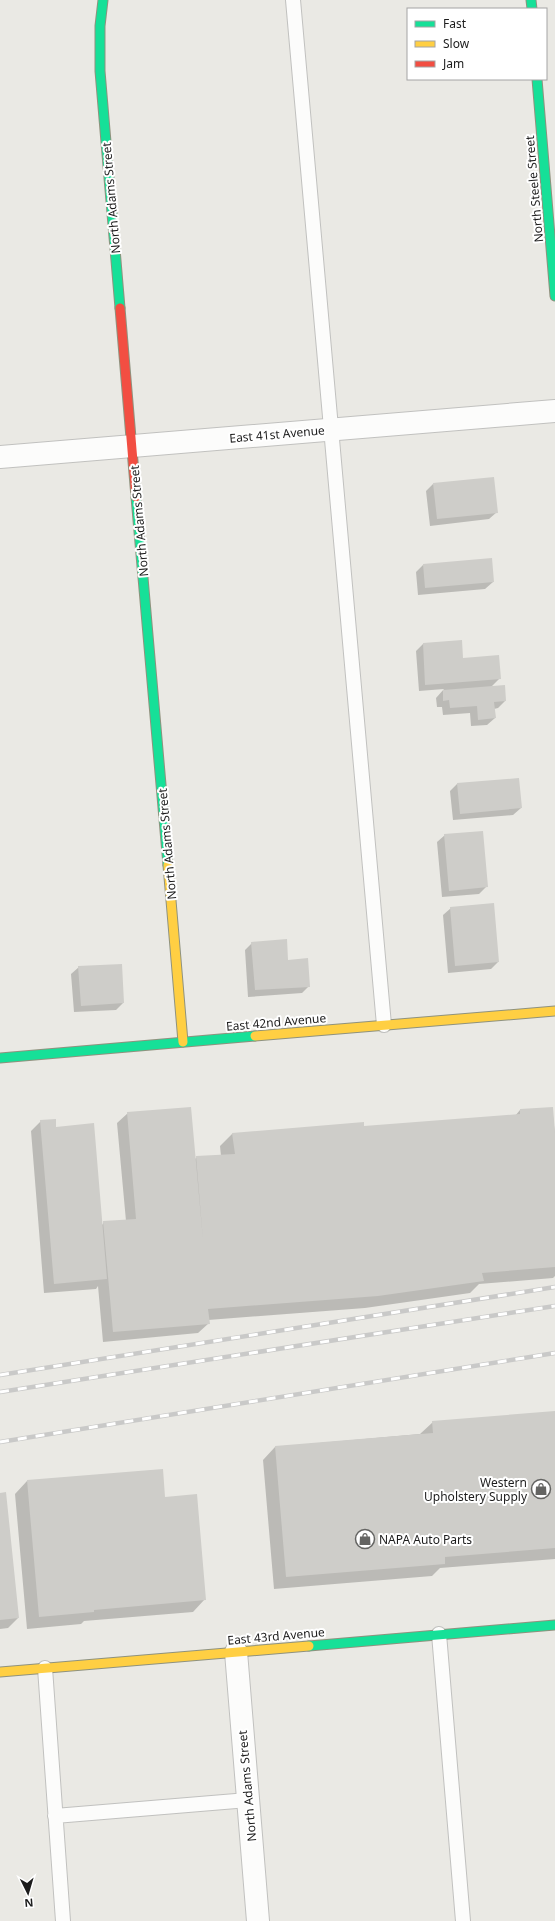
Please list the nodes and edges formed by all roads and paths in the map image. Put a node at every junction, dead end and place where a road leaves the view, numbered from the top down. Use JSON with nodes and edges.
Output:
{"nodes":[{"id":1,"x":103,"y":0,"type":"edge"},
{"id":2,"x":293,"y":0,"type":"edge"},
{"id":3,"x":538,"y":80,"type":"edge"},
{"id":4,"x":555,"y":296,"type":"edge"},
{"id":5,"x":555,"y":411,"type":"edge"},
{"id":6,"x":332,"y":429,"type":"junction"},
{"id":7,"x":133,"y":446,"type":"junction"},
{"id":8,"x":0,"y":457,"type":"edge"},
{"id":9,"x":555,"y":1011,"type":"edge"},
{"id":10,"x":384,"y":1025,"type":"junction"},
{"id":11,"x":183,"y":1042,"type":"junction"},
{"id":12,"x":0,"y":1058,"type":"edge"},
{"id":13,"x":555,"y":1625,"type":"edge"},
{"id":14,"x":439,"y":1634,"type":"junction"},
{"id":15,"x":236,"y":1652,"type":"junction"},
{"id":16,"x":45,"y":1668,"type":"junction"},
{"id":17,"x":0,"y":1672,"type":"edge"},
{"id":18,"x":248,"y":1800,"type":"junction"},
{"id":19,"x":55,"y":1816,"type":"junction"},
{"id":20,"x":63,"y":1921,"type":"edge"},
{"id":21,"x":258,"y":1921,"type":"edge"},
{"id":22,"x":463,"y":1921,"type":"edge"}],
"edges":[{"from":1,"to":7,"type":"street","name":"North Adams Street"},
{"from":2,"to":6,"type":"lane"},
{"from":3,"to":4,"type":"street","name":"North Steele Street"},
{"from":5,"to":6,"type":"street","name":"East 41st Avenue"},
{"from":6,"to":7,"type":"street","name":"East 41st Avenue"},
{"from":6,"to":10,"type":"lane"},
{"from":7,"to":8,"type":"street","name":"East 41st Avenue"},
{"from":7,"to":11,"type":"street","name":"North Adams Street"},
{"from":9,"to":10,"type":"street","name":"East 42nd Avenue"},
{"from":10,"to":11,"type":"street","name":"East 42nd Avenue"},
{"from":11,"to":12,"type":"street","name":"East 42nd Avenue"},
{"from":13,"to":14,"type":"street","name":"East 43rd Avenue"},
{"from":14,"to":15,"type":"street","name":"East 43rd Avenue"},
{"from":14,"to":22,"type":"lane"},
{"from":15,"to":16,"type":"street","name":"East 43rd Avenue"},
{"from":15,"to":18,"type":"street","name":"North Adams Street"},
{"from":16,"to":17,"type":"street","name":"East 43rd Avenue"},
{"from":16,"to":19,"type":"lane"},
{"from":18,"to":19,"type":"lane"},
{"from":18,"to":21,"type":"street","name":"North Adams Street"},
{"from":19,"to":20,"type":"lane"}]}
